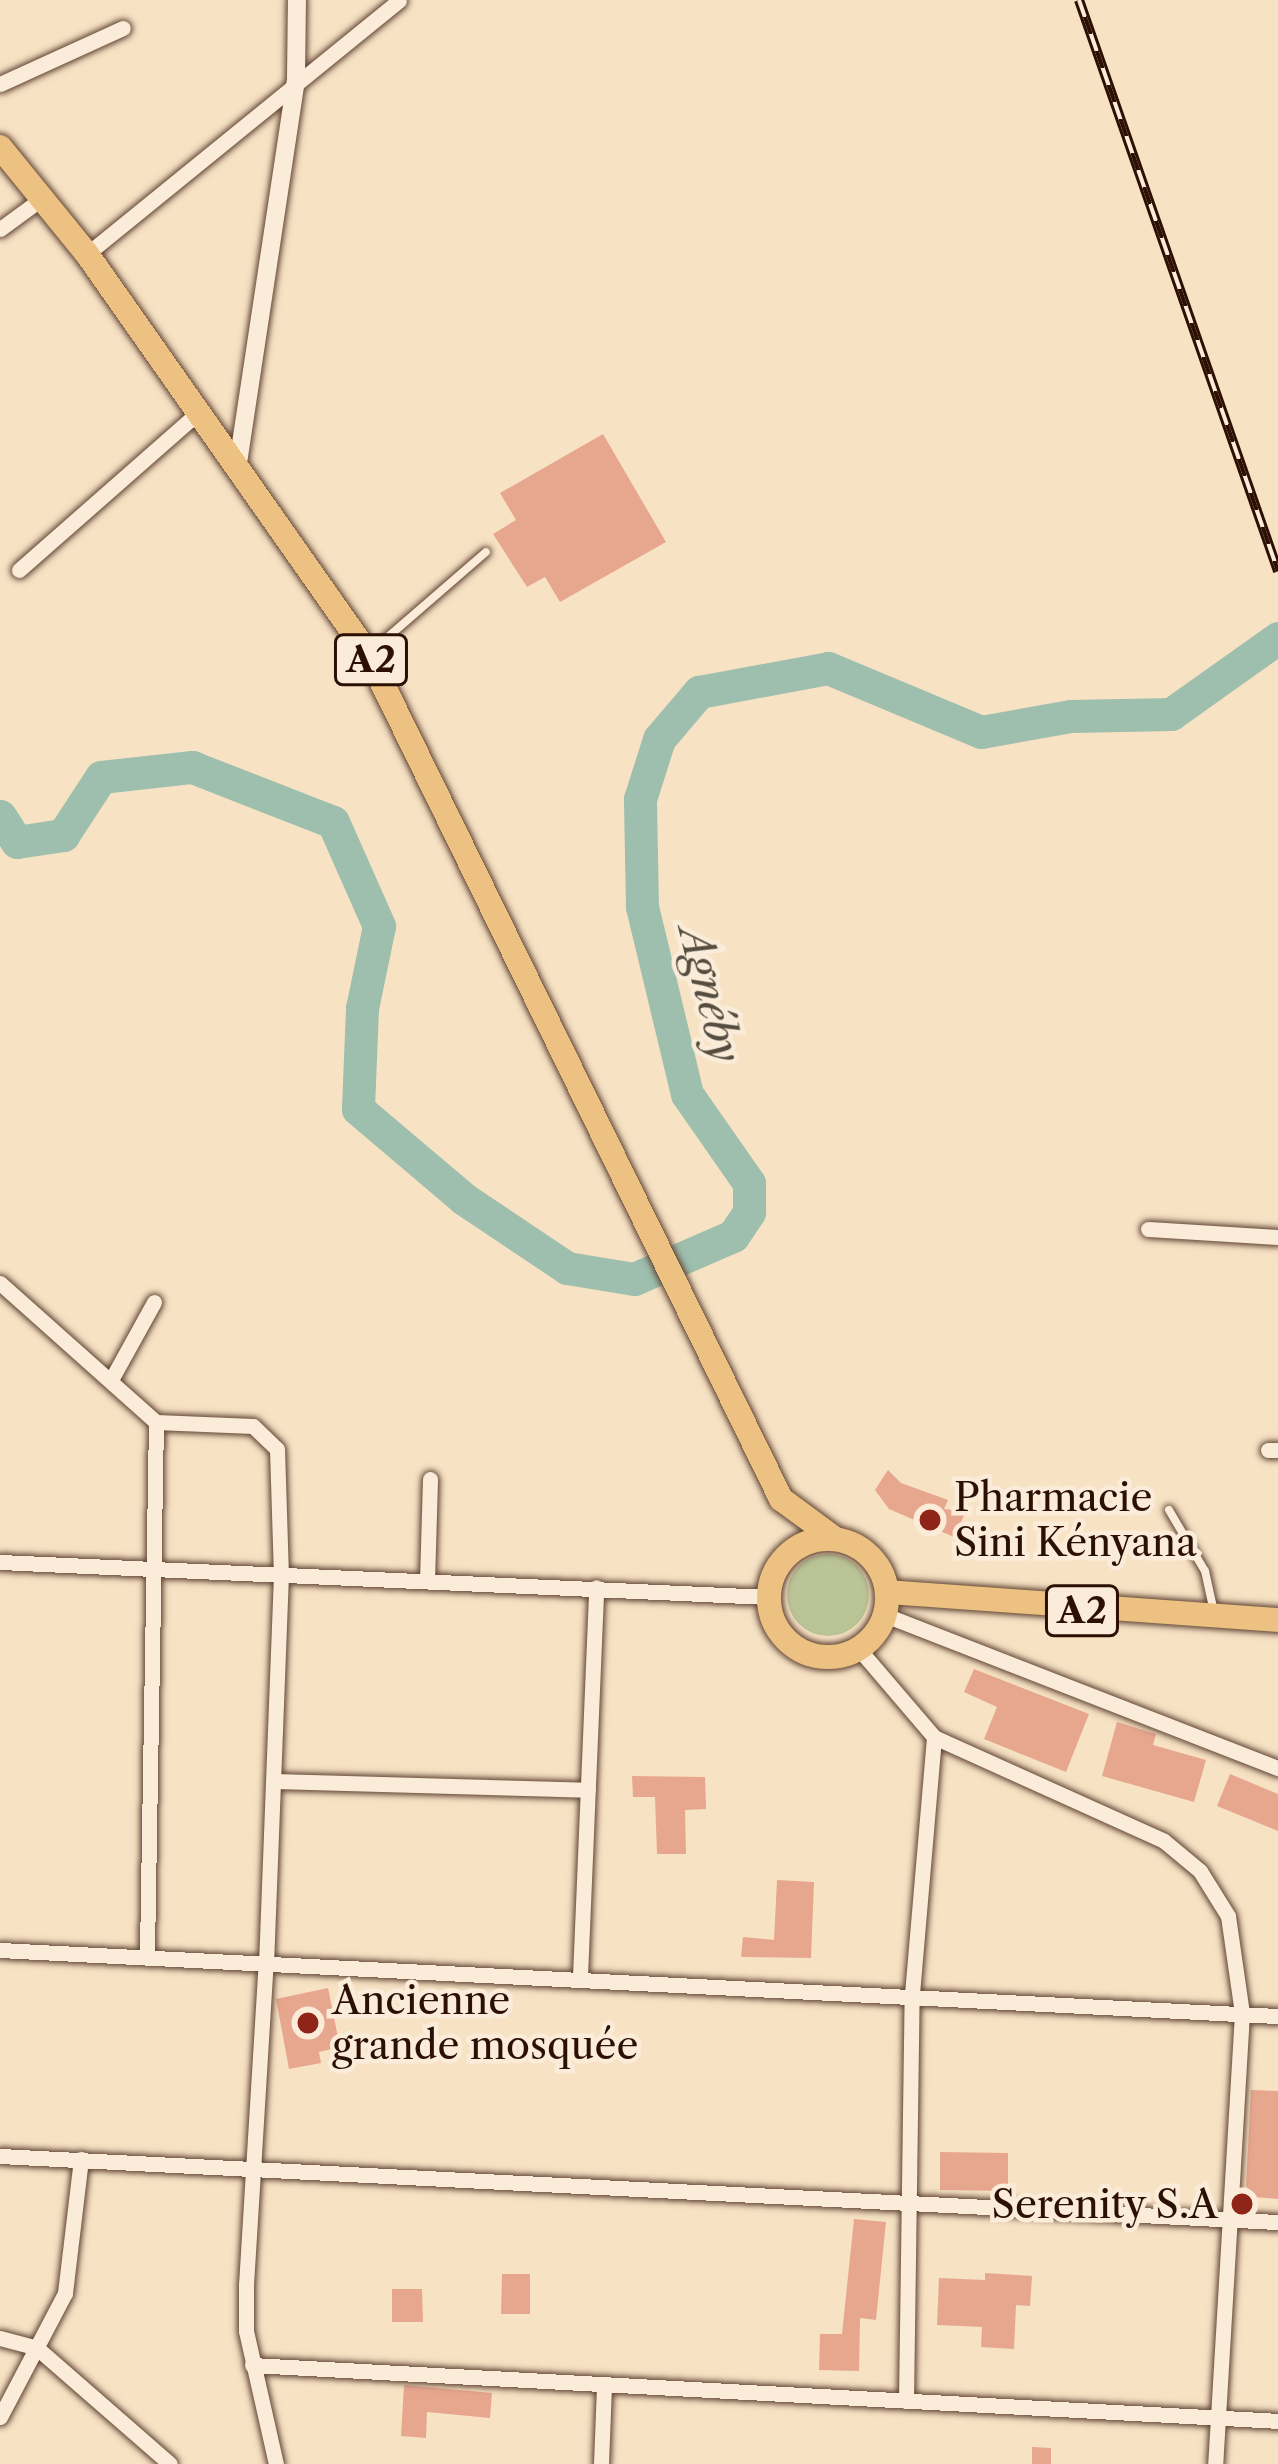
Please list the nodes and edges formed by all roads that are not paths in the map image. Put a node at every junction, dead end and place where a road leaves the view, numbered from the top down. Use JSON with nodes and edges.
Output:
{"nodes":[{"id":1,"x":297,"y":0,"type":"edge"},
{"id":2,"x":399,"y":0,"type":"edge"},
{"id":3,"x":123,"y":28,"type":"dead end"},
{"id":4,"x":296,"y":78,"type":"junction"},
{"id":5,"x":0,"y":84,"type":"edge"},
{"id":6,"x":0,"y":147,"type":"edge"},
{"id":7,"x":41,"y":199,"type":"junction"},
{"id":8,"x":0,"y":230,"type":"edge"},
{"id":9,"x":87,"y":254,"type":"junction"},
{"id":10,"x":200,"y":412,"type":"junction"},
{"id":11,"x":238,"y":463,"type":"junction"},
{"id":12,"x":486,"y":552,"type":"dead end"},
{"id":13,"x":19,"y":570,"type":"dead end"},
{"id":14,"x":368,"y":654,"type":"junction"},
{"id":15,"x":1148,"y":1229,"type":"dead end"},
{"id":16,"x":1278,"y":1237,"type":"edge"},
{"id":17,"x":0,"y":1283,"type":"edge"},
{"id":18,"x":154,"y":1302,"type":"dead end"},
{"id":19,"x":111,"y":1380,"type":"junction"},
{"id":20,"x":156,"y":1422,"type":"junction"},
{"id":21,"x":430,"y":1479,"type":"dead end"},
{"id":22,"x":781,"y":1499,"type":"junction"},
{"id":23,"x":1169,"y":1510,"type":"dead end"},
{"id":24,"x":834,"y":1538,"type":"junction"},
{"id":25,"x":0,"y":1562,"type":"edge"},
{"id":26,"x":778,"y":1564,"type":"junction"},
{"id":27,"x":155,"y":1569,"type":"junction"},
{"id":28,"x":281,"y":1574,"type":"junction"},
{"id":29,"x":428,"y":1581,"type":"junction"},
{"id":30,"x":596,"y":1587,"type":"junction"},
{"id":31,"x":768,"y":1597,"type":"junction"},
{"id":32,"x":886,"y":1604,"type":"junction"},
{"id":33,"x":1215,"y":1617,"type":"junction"},
{"id":34,"x":1278,"y":1620,"type":"edge"},
{"id":35,"x":858,"y":1648,"type":"junction"},
{"id":36,"x":934,"y":1737,"type":"junction"},
{"id":37,"x":1278,"y":1768,"type":"edge"},
{"id":38,"x":273,"y":1781,"type":"junction"},
{"id":39,"x":588,"y":1790,"type":"junction"},
{"id":40,"x":0,"y":1950,"type":"edge"},
{"id":41,"x":147,"y":1952,"type":"junction"},
{"id":42,"x":266,"y":1958,"type":"junction"},
{"id":43,"x":580,"y":1976,"type":"junction"},
{"id":44,"x":912,"y":1994,"type":"junction"},
{"id":45,"x":1242,"y":2013,"type":"junction"},
{"id":46,"x":1278,"y":2016,"type":"edge"},
{"id":47,"x":0,"y":2156,"type":"edge"},
{"id":48,"x":81,"y":2159,"type":"junction"},
{"id":49,"x":252,"y":2170,"type":"junction"},
{"id":50,"x":913,"y":2202,"type":"junction"},
{"id":51,"x":1229,"y":2219,"type":"junction"},
{"id":52,"x":1278,"y":2222,"type":"edge"},
{"id":53,"x":0,"y":2338,"type":"edge"},
{"id":54,"x":37,"y":2348,"type":"junction"},
{"id":55,"x":252,"y":2365,"type":"junction"},
{"id":56,"x":604,"y":2385,"type":"junction"},
{"id":57,"x":906,"y":2401,"type":"junction"},
{"id":58,"x":0,"y":2417,"type":"edge"},
{"id":59,"x":1218,"y":2420,"type":"junction"},
{"id":60,"x":1278,"y":2421,"type":"edge"},
{"id":61,"x":170,"y":2464,"type":"edge"},
{"id":62,"x":276,"y":2464,"type":"edge"},
{"id":63,"x":601,"y":2464,"type":"edge"},
{"id":64,"x":1215,"y":2464,"type":"edge"}],
"edges":[{"from":1,"to":4,"type":"street"},
{"from":2,"to":4,"type":"street"},
{"from":3,"to":5,"type":"street"},
{"from":4,"to":9,"type":"street"},
{"from":4,"to":11,"type":"street"},
{"from":6,"to":7,"type":"main road","number":"A2"},
{"from":7,"to":8,"type":"street"},
{"from":7,"to":9,"type":"main road","number":"A2"},
{"from":9,"to":10,"type":"main road","number":"A2"},
{"from":10,"to":11,"type":"main road","number":"A2"},
{"from":10,"to":13,"type":"street"},
{"from":11,"to":14,"type":"main road","number":"A2"},
{"from":12,"to":14,"type":"lane"},
{"from":14,"to":22,"type":"main road","number":"A2"},
{"from":15,"to":16,"type":"street"},
{"from":17,"to":19,"type":"street"},
{"from":18,"to":19,"type":"street"},
{"from":19,"to":20,"type":"street"},
{"from":20,"to":27,"type":"street"},
{"from":20,"to":28,"type":"street"},
{"from":21,"to":29,"type":"street"},
{"from":22,"to":24,"type":"main road","number":"A2"},
{"from":22,"to":26,"type":"main road","number":"A2"},
{"from":23,"to":33,"type":"lane"},
{"from":24,"to":26,"type":"main road"},
{"from":24,"to":32,"type":"main road"},
{"from":25,"to":27,"type":"street"},
{"from":26,"to":31,"type":"main road"},
{"from":27,"to":28,"type":"street"},
{"from":27,"to":41,"type":"street"},
{"from":28,"to":29,"type":"street"},
{"from":28,"to":38,"type":"street"},
{"from":29,"to":30,"type":"street"},
{"from":30,"to":31,"type":"street"},
{"from":30,"to":39,"type":"street"},
{"from":31,"to":35,"type":"main road"},
{"from":32,"to":33,"type":"main road","number":"A2"},
{"from":32,"to":35,"type":"main road"},
{"from":32,"to":37,"type":"street"},
{"from":33,"to":34,"type":"main road","number":"A2"},
{"from":35,"to":36,"type":"street"},
{"from":36,"to":44,"type":"street"},
{"from":36,"to":45,"type":"street"},
{"from":38,"to":39,"type":"street"},
{"from":38,"to":42,"type":"street"},
{"from":39,"to":43,"type":"street"},
{"from":40,"to":41,"type":"street"},
{"from":41,"to":42,"type":"street"},
{"from":42,"to":43,"type":"street"},
{"from":42,"to":49,"type":"street"},
{"from":43,"to":44,"type":"street"},
{"from":44,"to":45,"type":"street"},
{"from":44,"to":50,"type":"street"},
{"from":45,"to":46,"type":"street"},
{"from":45,"to":51,"type":"street"},
{"from":47,"to":48,"type":"street"},
{"from":48,"to":49,"type":"street"},
{"from":48,"to":54,"type":"street"},
{"from":49,"to":50,"type":"street"},
{"from":49,"to":55,"type":"street"},
{"from":50,"to":51,"type":"street"},
{"from":50,"to":57,"type":"street"},
{"from":51,"to":52,"type":"street"},
{"from":51,"to":59,"type":"street"},
{"from":53,"to":54,"type":"street"},
{"from":54,"to":58,"type":"street"},
{"from":54,"to":61,"type":"street"},
{"from":55,"to":56,"type":"street"},
{"from":55,"to":62,"type":"street"},
{"from":56,"to":57,"type":"street"},
{"from":56,"to":63,"type":"street"},
{"from":57,"to":59,"type":"street"},
{"from":59,"to":60,"type":"street"},
{"from":59,"to":64,"type":"street"}]}
